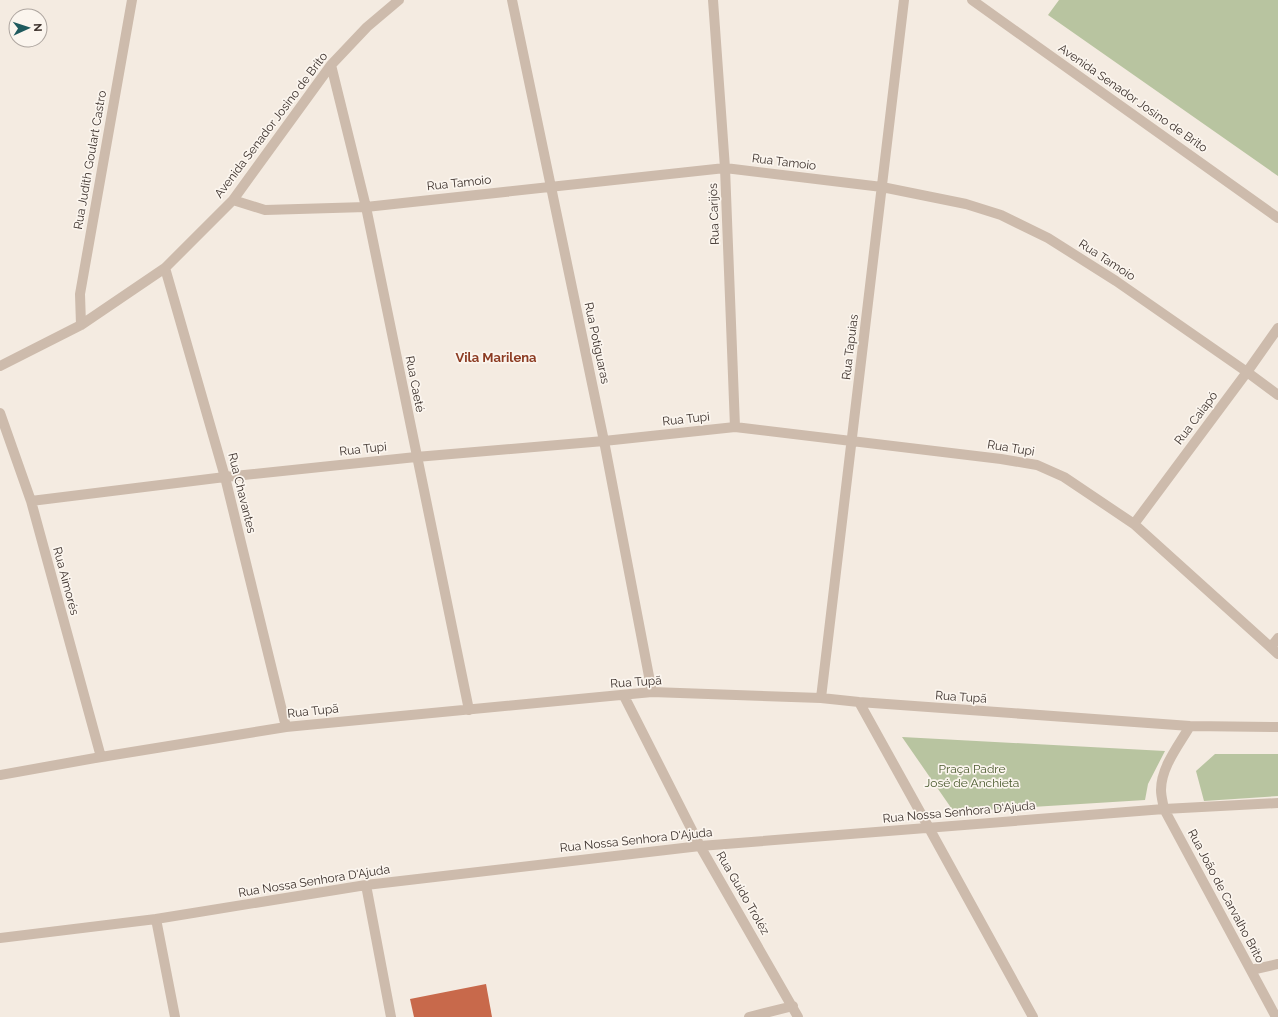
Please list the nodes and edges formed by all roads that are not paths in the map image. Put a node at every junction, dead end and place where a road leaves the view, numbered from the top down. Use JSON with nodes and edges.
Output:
{"nodes":[{"id":1,"x":132,"y":0,"type":"edge"},
{"id":2,"x":399,"y":0,"type":"edge"},
{"id":3,"x":512,"y":0,"type":"edge"},
{"id":4,"x":714,"y":0,"type":"edge"},
{"id":5,"x":904,"y":0,"type":"edge"},
{"id":6,"x":972,"y":0,"type":"edge"},
{"id":7,"x":331,"y":65,"type":"junction"},
{"id":8,"x":725,"y":168,"type":"junction"},
{"id":9,"x":552,"y":186,"type":"junction"},
{"id":10,"x":882,"y":187,"type":"junction"},
{"id":11,"x":233,"y":200,"type":"junction"},
{"id":12,"x":366,"y":207,"type":"junction"},
{"id":13,"x":1278,"y":218,"type":"edge"},
{"id":14,"x":165,"y":268,"type":"junction"},
{"id":15,"x":81,"y":325,"type":"junction"},
{"id":16,"x":1278,"y":328,"type":"edge"},
{"id":17,"x":0,"y":366,"type":"edge"},
{"id":18,"x":1247,"y":372,"type":"junction"},
{"id":19,"x":1278,"y":395,"type":"edge"},
{"id":20,"x":0,"y":413,"type":"edge"},
{"id":21,"x":735,"y":427,"type":"junction"},
{"id":22,"x":852,"y":441,"type":"junction"},
{"id":23,"x":604,"y":442,"type":"junction"},
{"id":24,"x":416,"y":457,"type":"junction"},
{"id":25,"x":225,"y":477,"type":"junction"},
{"id":26,"x":31,"y":501,"type":"junction"},
{"id":27,"x":1134,"y":524,"type":"junction"},
{"id":28,"x":1278,"y":638,"type":"edge"},
{"id":29,"x":1275,"y":650,"type":"edge"},
{"id":30,"x":652,"y":692,"type":"junction"},
{"id":31,"x":624,"y":696,"type":"junction"},
{"id":32,"x":821,"y":698,"type":"junction"},
{"id":33,"x":859,"y":702,"type":"junction"},
{"id":34,"x":469,"y":710,"type":"junction"},
{"id":35,"x":1190,"y":726,"type":"junction"},
{"id":36,"x":286,"y":727,"type":"junction"},
{"id":37,"x":1278,"y":727,"type":"edge"},
{"id":38,"x":100,"y":757,"type":"junction"},
{"id":39,"x":0,"y":775,"type":"edge"},
{"id":40,"x":1278,"y":803,"type":"edge"},
{"id":41,"x":1164,"y":809,"type":"junction"},
{"id":42,"x":929,"y":828,"type":"junction"},
{"id":43,"x":700,"y":846,"type":"junction"},
{"id":44,"x":366,"y":885,"type":"junction"},
{"id":45,"x":156,"y":919,"type":"junction"},
{"id":46,"x":0,"y":938,"type":"edge"},
{"id":47,"x":1278,"y":964,"type":"edge"},
{"id":48,"x":1251,"y":970,"type":"junction"},
{"id":49,"x":793,"y":1006,"type":"junction"},
{"id":50,"x":175,"y":1017,"type":"edge"},
{"id":51,"x":391,"y":1017,"type":"edge"},
{"id":52,"x":749,"y":1017,"type":"edge"},
{"id":53,"x":798,"y":1017,"type":"edge"},
{"id":54,"x":1033,"y":1017,"type":"edge"},
{"id":55,"x":1276,"y":1017,"type":"edge"}],
"edges":[{"from":1,"to":15,"type":"street","name":"Rua Judith Goulart Castro"},
{"from":2,"to":7,"type":"street","name":"Avenida Senador Josino de Brito"},
{"from":3,"to":9,"type":"street","name":"Rua Potiguaras"},
{"from":4,"to":8,"type":"street","name":"Rua Carijós"},
{"from":5,"to":10,"type":"street","name":"Rua Tapuias"},
{"from":6,"to":13,"type":"street","name":"Avenida Senador Josino de Brito"},
{"from":7,"to":11,"type":"street","name":"Avenida Senador Josino de Brito"},
{"from":7,"to":12,"type":"street","name":"Rua Caeté"},
{"from":8,"to":9,"type":"street","name":"Rua Tamoio"},
{"from":8,"to":10,"type":"street","name":"Rua Tamoio"},
{"from":8,"to":21,"type":"street","name":"Rua Carijós"},
{"from":9,"to":12,"type":"street","name":"Rua Tamoio"},
{"from":9,"to":23,"type":"street","name":"Rua Potiguaras"},
{"from":10,"to":18,"type":"street","name":"Rua Tamoio"},
{"from":10,"to":22,"type":"street","name":"Rua Tapuias"},
{"from":11,"to":12,"type":"street","name":"Rua Tamoio"},
{"from":11,"to":14,"type":"street","name":"Avenida Senador Josino de Brito"},
{"from":12,"to":24,"type":"street","name":"Rua Caeté"},
{"from":14,"to":15,"type":"street","name":"Avenida Senador Josino de Brito"},
{"from":14,"to":25,"type":"street","name":"Rua Chavantes"},
{"from":15,"to":17,"type":"street","name":"Avenida Senador Josino de Brito"},
{"from":16,"to":18,"type":"street","name":"Rua Caiapó"},
{"from":18,"to":19,"type":"street","name":"Rua Tamoio"},
{"from":18,"to":27,"type":"street","name":"Rua Caiapó"},
{"from":20,"to":26,"type":"street","name":"Rua Aimorés"},
{"from":21,"to":22,"type":"street","name":"Rua Tupi"},
{"from":21,"to":23,"type":"street","name":"Rua Tupi"},
{"from":22,"to":27,"type":"street","name":"Rua Tupi"},
{"from":22,"to":32,"type":"street","name":"Rua Tapuias"},
{"from":23,"to":24,"type":"street","name":"Rua Tupi"},
{"from":23,"to":30,"type":"street","name":"Rua Potiguaras"},
{"from":24,"to":25,"type":"street","name":"Rua Tupi"},
{"from":24,"to":34,"type":"street","name":"Rua Caeté"},
{"from":25,"to":26,"type":"street","name":"Rua Tupi"},
{"from":25,"to":36,"type":"street","name":"Rua Chavantes"},
{"from":26,"to":38,"type":"street","name":"Rua Aimorés"},
{"from":27,"to":29,"type":"street","name":"Rua Tupi"},
{"from":28,"to":29,"type":"street"},
{"from":30,"to":31,"type":"street","name":"Rua Tupã"},
{"from":30,"to":32,"type":"street","name":"Rua Tupã"},
{"from":31,"to":34,"type":"street","name":"Rua Tupã"},
{"from":31,"to":43,"type":"street","name":"Rua Guido Troléz"},
{"from":32,"to":33,"type":"street","name":"Rua Tupã"},
{"from":33,"to":35,"type":"street","name":"Rua Tupã"},
{"from":33,"to":42,"type":"street"},
{"from":34,"to":36,"type":"street","name":"Rua Tupã"},
{"from":35,"to":37,"type":"street","name":"Rua Tupã"},
{"from":35,"to":41,"type":"street"},
{"from":36,"to":38,"type":"street","name":"Rua Tupã"},
{"from":38,"to":39,"type":"street","name":"Rua Tupã"},
{"from":40,"to":41,"type":"street","name":"Rua Nossa Senhora D'Ajuda"},
{"from":41,"to":42,"type":"street","name":"Rua Nossa Senhora D'Ajuda"},
{"from":41,"to":48,"type":"street","name":"Rua João de Carvalho Brito"},
{"from":42,"to":43,"type":"street","name":"Rua Nossa Senhora D'Ajuda"},
{"from":42,"to":54,"type":"street"},
{"from":43,"to":44,"type":"street","name":"Rua Nossa Senhora D'Ajuda"},
{"from":43,"to":49,"type":"street","name":"Rua Guido Troléz"},
{"from":44,"to":45,"type":"street","name":"Rua Nossa Senhora D'Ajuda"},
{"from":44,"to":51,"type":"street"},
{"from":45,"to":46,"type":"street","name":"Rua Nossa Senhora D'Ajuda"},
{"from":45,"to":50,"type":"street"},
{"from":47,"to":48,"type":"street"},
{"from":48,"to":55,"type":"street","name":"Rua João de Carvalho Brito"},
{"from":49,"to":52,"type":"street"},
{"from":49,"to":53,"type":"street","name":"Rua Guido Troléz"}]}
